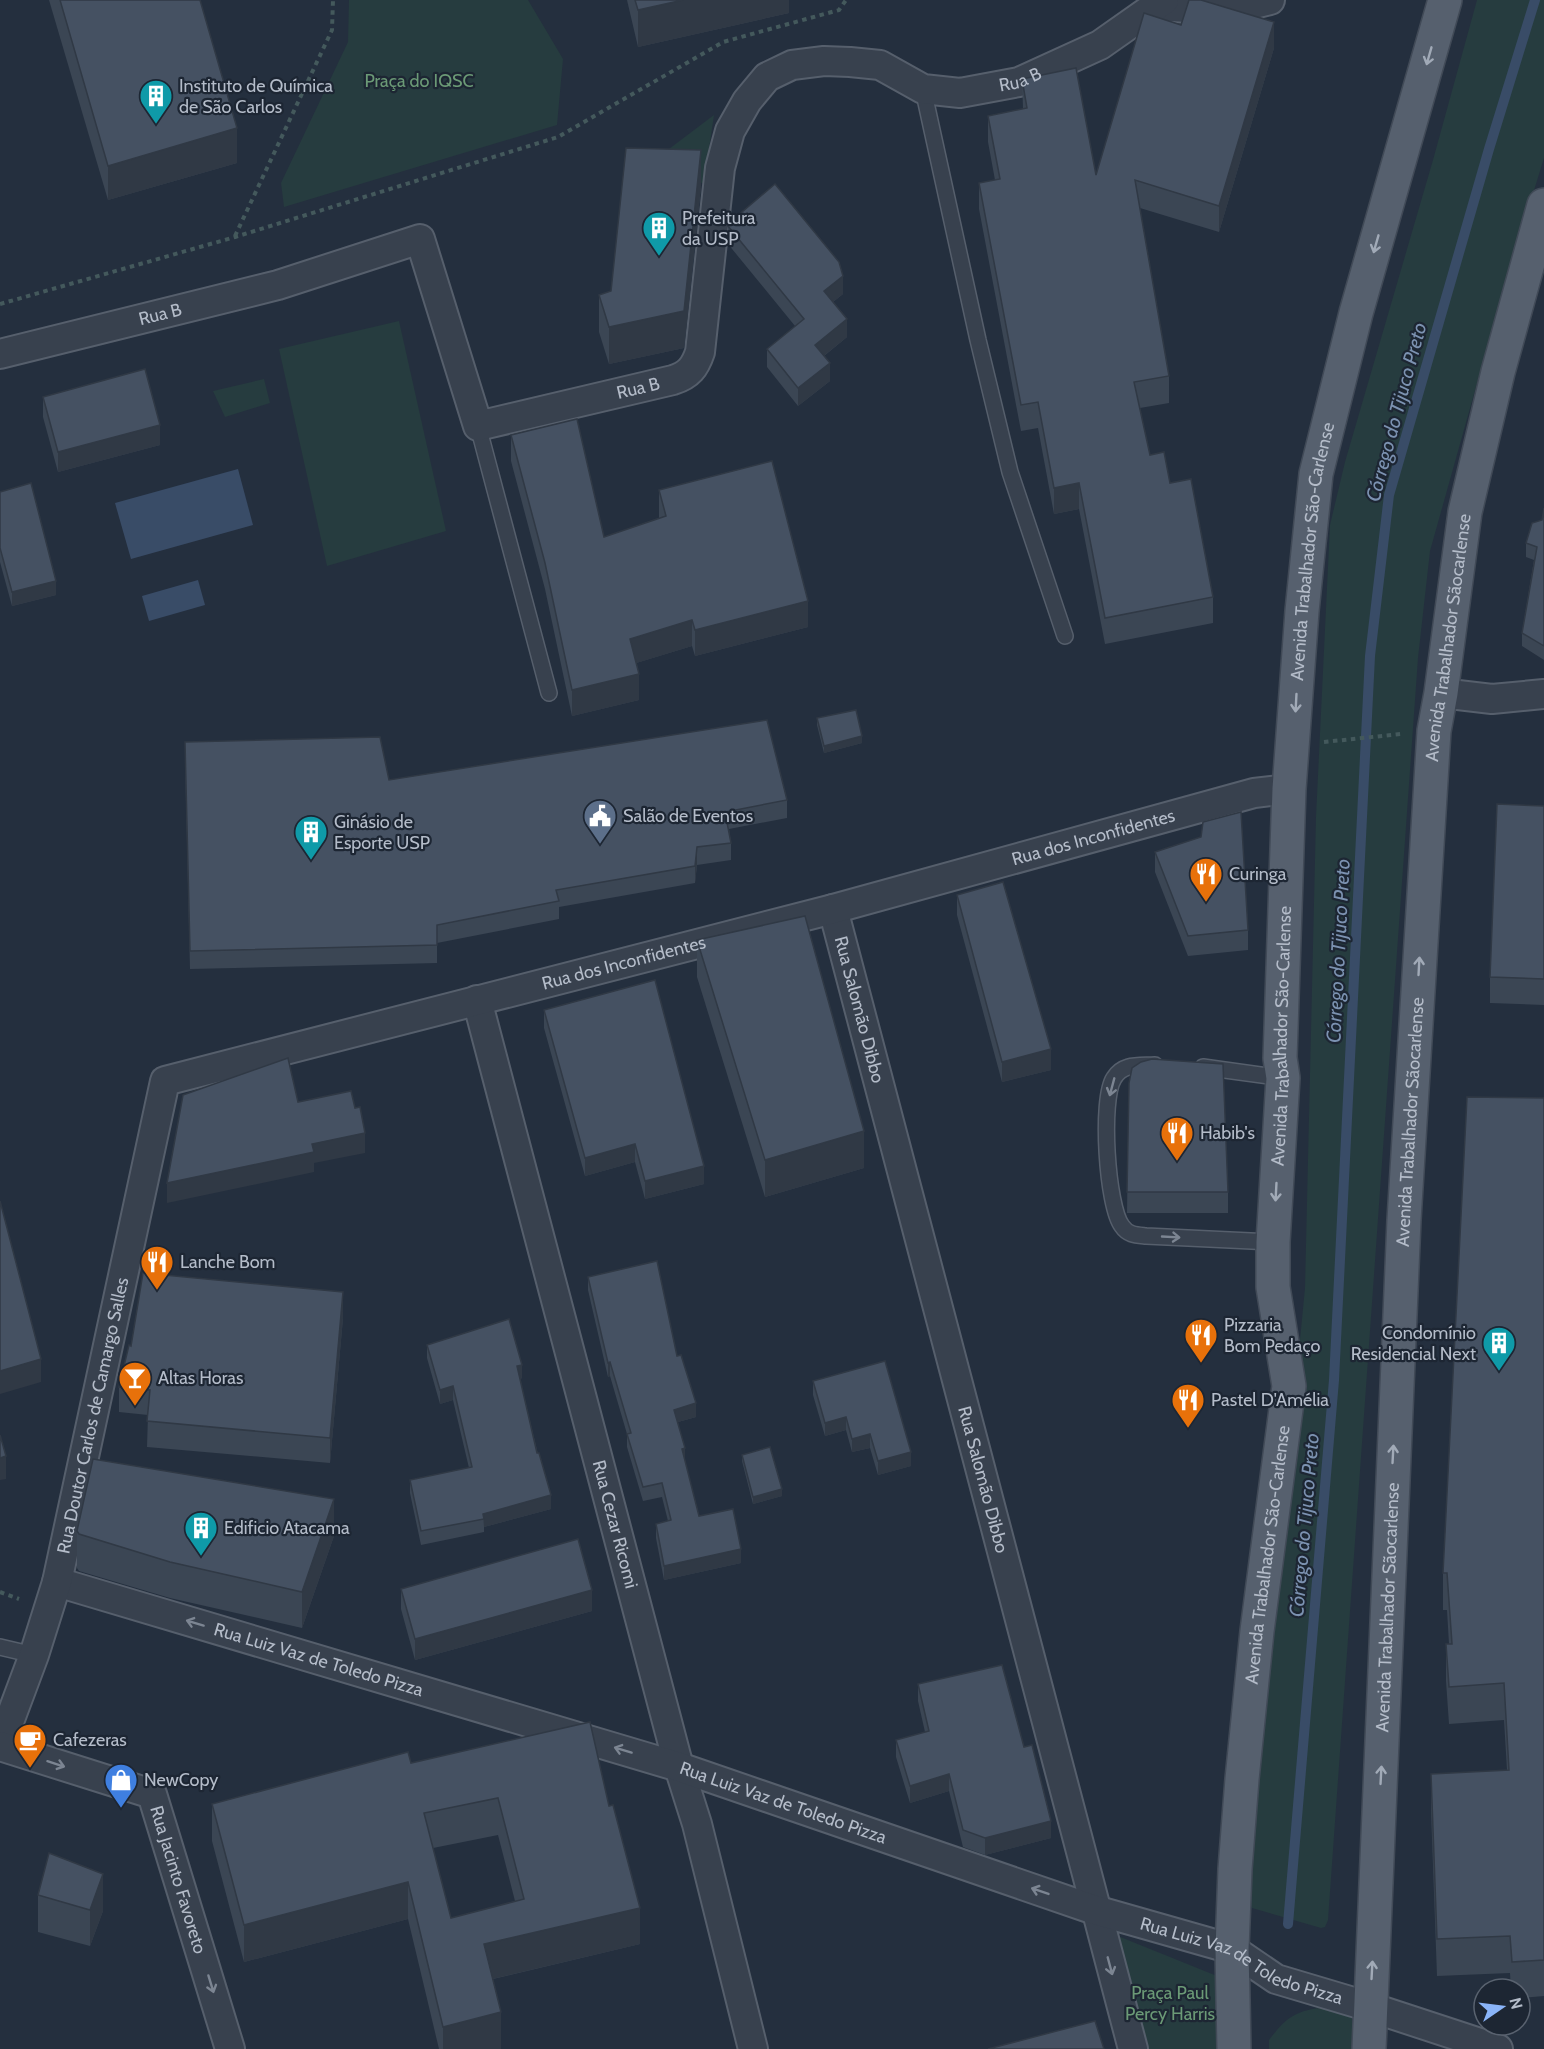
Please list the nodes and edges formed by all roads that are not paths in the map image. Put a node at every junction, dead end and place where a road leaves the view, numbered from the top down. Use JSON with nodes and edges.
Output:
{"nodes":[{"id":1,"x":1270,"y":0,"type":"edge"},
{"id":2,"x":1444,"y":0,"type":"edge"},
{"id":3,"x":1160,"y":3,"type":"edge"},
{"id":4,"x":923,"y":89,"type":"junction"},
{"id":5,"x":1544,"y":205,"type":"edge"},
{"id":6,"x":1538,"y":244,"type":"edge"},
{"id":7,"x":0,"y":354,"type":"edge"},
{"id":8,"x":478,"y":426,"type":"junction"},
{"id":9,"x":1065,"y":636,"type":"dead end"},
{"id":10,"x":549,"y":693,"type":"dead end"},
{"id":11,"x":1442,"y":693,"type":"junction"},
{"id":12,"x":1544,"y":694,"type":"edge"},
{"id":13,"x":1289,"y":789,"type":"junction"},
{"id":14,"x":833,"y":909,"type":"junction"},
{"id":15,"x":477,"y":1000,"type":"junction"},
{"id":16,"x":1167,"y":1065,"type":"edge"},
{"id":17,"x":1187,"y":1066,"type":"edge"},
{"id":18,"x":1283,"y":1078,"type":"junction"},
{"id":19,"x":165,"y":1081,"type":"joint"},
{"id":20,"x":1273,"y":1242,"type":"junction"},
{"id":21,"x":57,"y":1582,"type":"junction"},
{"id":22,"x":0,"y":1647,"type":"edge"},
{"id":23,"x":34,"y":1655,"type":"junction"},
{"id":24,"x":0,"y":1746,"type":"edge"},
{"id":25,"x":679,"y":1767,"type":"junction"},
{"id":26,"x":1095,"y":1910,"type":"junction"},
{"id":27,"x":1232,"y":1949,"type":"junction"},
{"id":28,"x":1370,"y":2007,"type":"junction"},
{"id":29,"x":230,"y":2049,"type":"edge"},
{"id":30,"x":753,"y":2049,"type":"edge"},
{"id":31,"x":1133,"y":2049,"type":"edge"},
{"id":32,"x":1234,"y":2049,"type":"edge"},
{"id":33,"x":1369,"y":2049,"type":"edge"},
{"id":34,"x":1498,"y":2049,"type":"edge"}],
"edges":[{"from":1,"to":3,"type":"street"},
{"from":2,"to":13,"type":"main road","name":"Avenida Trabalhador São-Carlense","one_way":true},
{"from":3,"to":4,"type":"street","name":"Rua B"},
{"from":4,"to":8,"type":"street","name":"Rua B"},
{"from":4,"to":9,"type":"lane"},
{"from":5,"to":6,"type":"main road","name":"Avenida Trabalhador Sãocarlense"},
{"from":6,"to":11,"type":"main road","name":"Avenida Trabalhador Sãocarlense"},
{"from":7,"to":8,"type":"street","name":"Rua B"},
{"from":8,"to":10,"type":"lane"},
{"from":11,"to":12,"type":"street"},
{"from":28,"to":11,"type":"main road","name":"Avenida Trabalhador Sãocarlense","one_way":true},
{"from":13,"to":14,"type":"street","name":"Rua dos Inconfidentes"},
{"from":13,"to":18,"type":"main road","name":"Avenida Trabalhador São-Carlense"},
{"from":14,"to":15,"type":"street","name":"Rua dos Inconfidentes"},
{"from":14,"to":26,"type":"street","name":"Rua Salomão Dibbo"},
{"from":15,"to":19,"type":"street","name":"Rua dos Inconfidentes"},
{"from":15,"to":25,"type":"street","name":"Rua Cezar Ricomi"},
{"from":16,"to":20,"type":"lane","one_way":true},
{"from":17,"to":18,"type":"lane"},
{"from":18,"to":20,"type":"main road","name":"Avenida Trabalhador São-Carlense","one_way":true},
{"from":19,"to":21,"type":"street","name":"Rua Doutor Carlos de Camargo Salles"},
{"from":20,"to":27,"type":"main road","name":"Avenida Trabalhador São-Carlense"},
{"from":21,"to":23,"type":"street","name":"Rua Doutor Carlos de Camargo Salles"},
{"from":25,"to":21,"type":"street","name":"Rua Luiz Vaz de Toledo Pizza","one_way":true},
{"from":22,"to":23,"type":"lane"},
{"from":23,"to":24,"type":"street","name":"Rua Doutor Carlos de Camargo Salles"},
{"from":24,"to":29,"type":"street","name":"Rua Jacinto Favoreto","one_way":true},
{"from":26,"to":25,"type":"street","name":"Rua Luiz Vaz de Toledo Pizza","one_way":true},
{"from":25,"to":30,"type":"street","name":"Rua Cezar Ricomi"},
{"from":26,"to":27,"type":"street","name":"Rua Luiz Vaz de Toledo Pizza"},
{"from":26,"to":31,"type":"street","name":"Rua Salomão Dibbo","one_way":true},
{"from":27,"to":28,"type":"street","name":"Rua Luiz Vaz de Toledo Pizza"},
{"from":27,"to":32,"type":"main road","name":"Avenida Trabalhador São-Carlense"},
{"from":28,"to":33,"type":"main road","name":"Avenida Trabalhador Sãocarlense"},
{"from":28,"to":34,"type":"street","name":"Rua Luiz Vaz de Toledo Pizza"}]}
